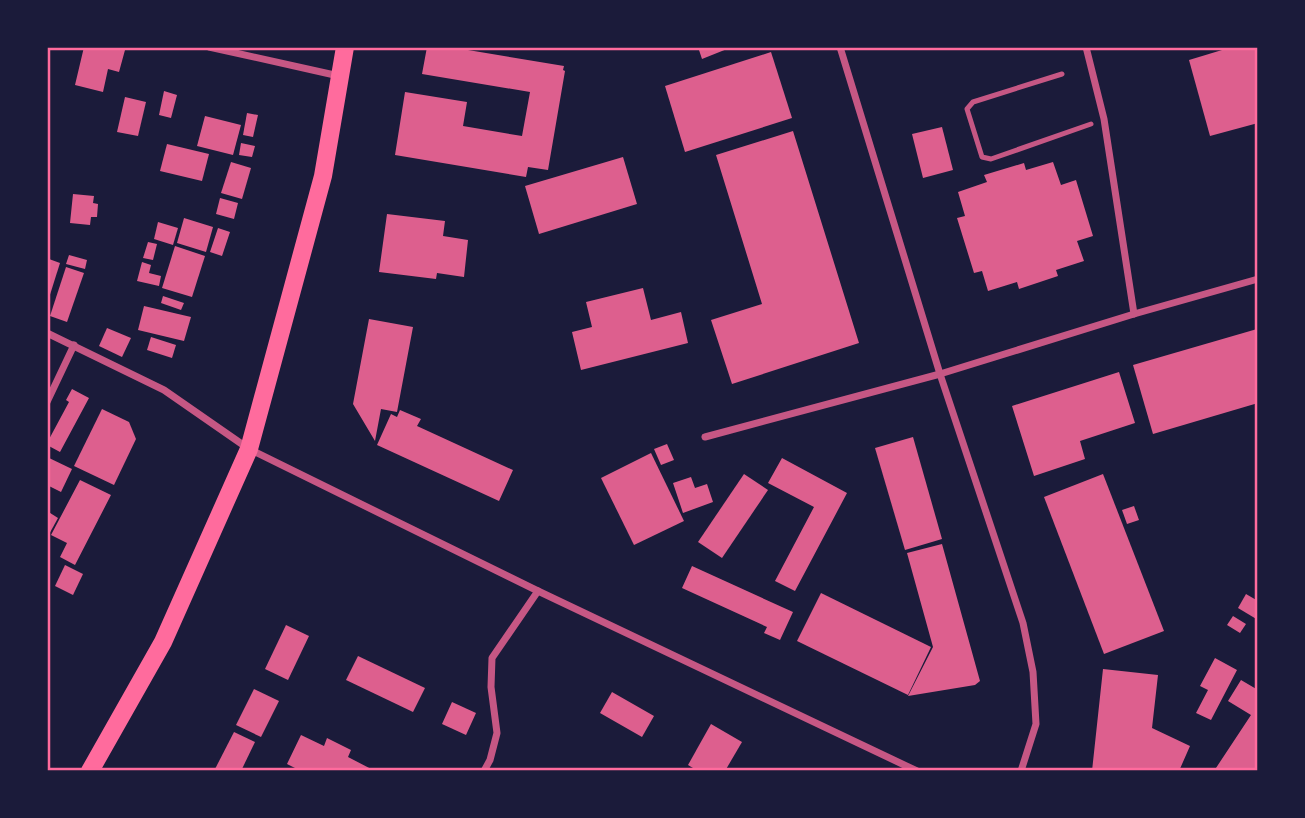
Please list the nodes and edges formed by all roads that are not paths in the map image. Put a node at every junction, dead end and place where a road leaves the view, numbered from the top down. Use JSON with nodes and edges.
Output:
{"nodes":[{"id":1,"x":209,"y":47,"type":"edge"},
{"id":2,"x":345,"y":47,"type":"edge"},
{"id":3,"x":840,"y":47,"type":"edge"},
{"id":4,"x":1086,"y":47,"type":"edge"},
{"id":5,"x":1062,"y":74,"type":"dead end"},
{"id":6,"x":339,"y":76,"type":"junction"},
{"id":7,"x":1091,"y":124,"type":"dead end"},
{"id":8,"x":1258,"y":279,"type":"edge"},
{"id":9,"x":1134,"y":314,"type":"junction"},
{"id":10,"x":47,"y":333,"type":"edge"},
{"id":11,"x":75,"y":345,"type":"junction"},
{"id":12,"x":940,"y":374,"type":"junction"},
{"id":13,"x":47,"y":402,"type":"edge"},
{"id":14,"x":705,"y":437,"type":"dead end"},
{"id":15,"x":249,"y":449,"type":"junction"},
{"id":16,"x":538,"y":591,"type":"junction"},
{"id":17,"x":90,"y":771,"type":"edge"},
{"id":18,"x":484,"y":771,"type":"edge"},
{"id":19,"x":918,"y":771,"type":"edge"},
{"id":20,"x":1021,"y":771,"type":"edge"}],
"edges":[{"from":1,"to":6,"type":"street"},
{"from":2,"to":6,"type":"main road"},
{"from":3,"to":12,"type":"street"},
{"from":4,"to":9,"type":"street"},
{"from":5,"to":7,"type":"lane"},
{"from":6,"to":15,"type":"main road"},
{"from":8,"to":9,"type":"street"},
{"from":9,"to":12,"type":"street"},
{"from":10,"to":11,"type":"street"},
{"from":11,"to":13,"type":"street"},
{"from":11,"to":15,"type":"street"},
{"from":12,"to":14,"type":"street"},
{"from":12,"to":20,"type":"street"},
{"from":15,"to":16,"type":"street"},
{"from":15,"to":17,"type":"main road"},
{"from":16,"to":18,"type":"street"},
{"from":16,"to":19,"type":"street"}]}
